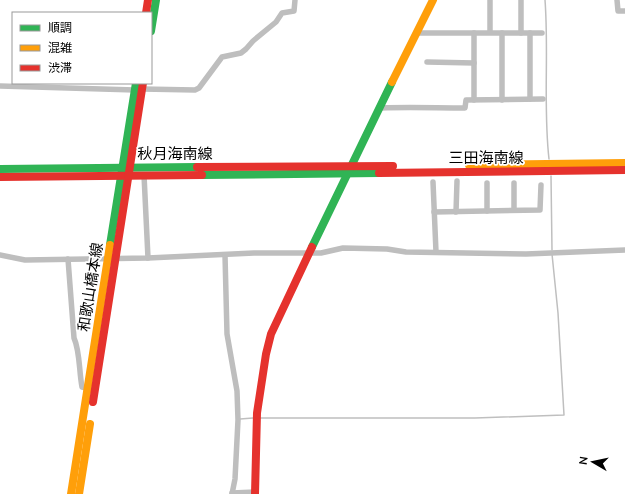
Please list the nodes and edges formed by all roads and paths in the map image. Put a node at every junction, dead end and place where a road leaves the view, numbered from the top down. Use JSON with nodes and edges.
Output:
{"nodes":[{"id":1,"x":148,"y":0,"type":"edge"},
{"id":2,"x":156,"y":0,"type":"edge"},
{"id":3,"x":295,"y":0,"type":"edge"},
{"id":4,"x":433,"y":0,"type":"edge"},
{"id":5,"x":490,"y":0,"type":"edge"},
{"id":6,"x":521,"y":0,"type":"edge"},
{"id":7,"x":617,"y":0,"type":"edge"},
{"id":8,"x":625,"y":11,"type":"edge"},
{"id":9,"x":146,"y":12,"type":"edge"},
{"id":10,"x":152,"y":25,"type":"edge"},
{"id":11,"x":490,"y":32,"type":"junction"},
{"id":12,"x":417,"y":33,"type":"junction"},
{"id":13,"x":474,"y":33,"type":"junction"},
{"id":14,"x":502,"y":33,"type":"junction"},
{"id":15,"x":521,"y":33,"type":"junction"},
{"id":16,"x":530,"y":33,"type":"junction"},
{"id":17,"x":542,"y":33,"type":"dead end"},
{"id":18,"x":426,"y":62,"type":"dead end"},
{"id":19,"x":474,"y":62,"type":"junction"},
{"id":20,"x":0,"y":86,"type":"edge"},
{"id":21,"x":139,"y":86,"type":"edge"},
{"id":22,"x":530,"y":99,"type":"junction"},
{"id":23,"x":543,"y":99,"type":"dead end"},
{"id":24,"x":474,"y":100,"type":"junction"},
{"id":25,"x":502,"y":100,"type":"junction"},
{"id":26,"x":381,"y":108,"type":"junction"},
{"id":27,"x":625,"y":163,"type":"edge"},
{"id":28,"x":126,"y":167,"type":"junction"},
{"id":29,"x":0,"y":169,"type":"edge"},
{"id":30,"x":349,"y":170,"type":"junction"},
{"id":31,"x":625,"y":170,"type":"edge"},
{"id":32,"x":144,"y":175,"type":"junction"},
{"id":33,"x":125,"y":176,"type":"junction"},
{"id":34,"x":0,"y":177,"type":"edge"},
{"id":35,"x":433,"y":182,"type":"dead end"},
{"id":36,"x":457,"y":182,"type":"dead end"},
{"id":37,"x":487,"y":182,"type":"dead end"},
{"id":38,"x":514,"y":183,"type":"dead end"},
{"id":39,"x":541,"y":185,"type":"dead end"},
{"id":40,"x":514,"y":210,"type":"junction"},
{"id":41,"x":487,"y":211,"type":"junction"},
{"id":42,"x":434,"y":212,"type":"junction"},
{"id":43,"x":456,"y":212,"type":"junction"},
{"id":44,"x":625,"y":250,"type":"edge"},
{"id":45,"x":310,"y":252,"type":"junction"},
{"id":46,"x":436,"y":252,"type":"junction"},
{"id":47,"x":0,"y":254,"type":"edge"},
{"id":48,"x":225,"y":255,"type":"junction"},
{"id":49,"x":113,"y":258,"type":"junction"},
{"id":50,"x":148,"y":258,"type":"junction"},
{"id":51,"x":68,"y":259,"type":"junction"},
{"id":52,"x":92,"y":390,"type":"junction"},
{"id":53,"x":232,"y":493,"type":"edge"},
{"id":54,"x":255,"y":493,"type":"edge"},
{"id":55,"x":71,"y":494,"type":"edge"},
{"id":56,"x":79,"y":494,"type":"edge"}],
"edges":[{"from":1,"to":9,"type":"main road"},
{"from":2,"to":10,"type":"main road"},
{"from":3,"to":21,"type":"street"},
{"from":4,"to":12,"type":"main road"},
{"from":5,"to":11,"type":"street"},
{"from":6,"to":15,"type":"street"},
{"from":7,"to":8,"type":"street"},
{"from":11,"to":13,"type":"street"},
{"from":11,"to":14,"type":"street"},
{"from":12,"to":13,"type":"street"},
{"from":12,"to":26,"type":"main road"},
{"from":13,"to":19,"type":"street"},
{"from":14,"to":15,"type":"street"},
{"from":14,"to":25,"type":"street"},
{"from":15,"to":16,"type":"street"},
{"from":16,"to":17,"type":"street"},
{"from":16,"to":22,"type":"street"},
{"from":18,"to":19,"type":"street"},
{"from":19,"to":24,"type":"street"},
{"from":20,"to":21,"type":"street"},
{"from":21,"to":28,"type":"main road","name":"和歌山橋本線"},
{"from":22,"to":23,"type":"street"},
{"from":22,"to":25,"type":"street"},
{"from":24,"to":25,"type":"street"},
{"from":24,"to":26,"type":"street"},
{"from":26,"to":30,"type":"main road"},
{"from":27,"to":30,"type":"main road","name":"三田海南線"},
{"from":28,"to":29,"type":"main road","name":"秋月海南線"},
{"from":28,"to":30,"type":"main road","name":"秋月海南線"},
{"from":28,"to":33,"type":"main road","name":"和歌山橋本線"},
{"from":30,"to":31,"type":"main road","name":"三田海南線"},
{"from":30,"to":32,"type":"main road","name":"秋月海南線"},
{"from":30,"to":45,"type":"main road"},
{"from":32,"to":33,"type":"main road","name":"秋月海南線"},
{"from":32,"to":50,"type":"street"},
{"from":33,"to":34,"type":"main road","name":"秋月海南線"},
{"from":33,"to":49,"type":"main road","name":"和歌山橋本線"},
{"from":35,"to":42,"type":"street"},
{"from":36,"to":43,"type":"street"},
{"from":37,"to":41,"type":"street"},
{"from":38,"to":40,"type":"street"},
{"from":39,"to":40,"type":"street"},
{"from":40,"to":41,"type":"street"},
{"from":41,"to":43,"type":"street"},
{"from":42,"to":43,"type":"street"},
{"from":42,"to":46,"type":"street"},
{"from":44,"to":46,"type":"street"},
{"from":45,"to":46,"type":"street"},
{"from":45,"to":48,"type":"street"},
{"from":45,"to":54,"type":"main road"},
{"from":47,"to":51,"type":"street"},
{"from":48,"to":50,"type":"street"},
{"from":48,"to":53,"type":"street"},
{"from":49,"to":50,"type":"street"},
{"from":49,"to":51,"type":"street"},
{"from":49,"to":52,"type":"main road","name":"和歌山橋本線"},
{"from":51,"to":52,"type":"street"},
{"from":52,"to":55,"type":"main road","name":"和歌山橋本線"},
{"from":52,"to":56,"type":"main road","name":"和歌山橋本線"},
{"from":53,"to":54,"type":"street"}]}
